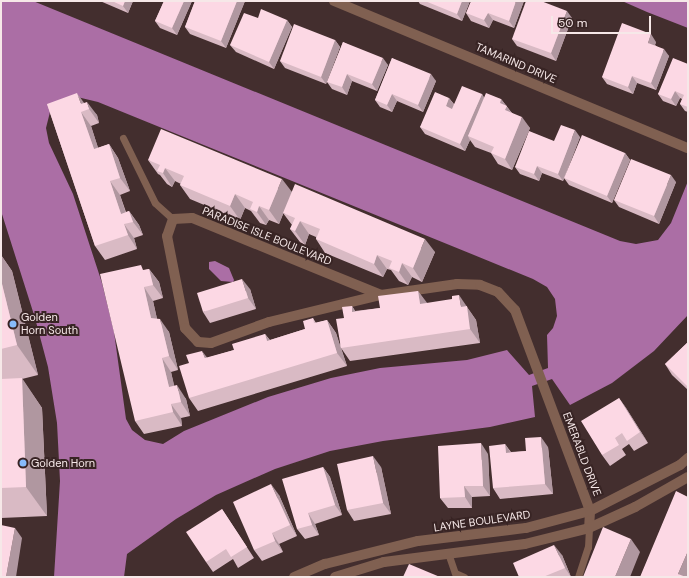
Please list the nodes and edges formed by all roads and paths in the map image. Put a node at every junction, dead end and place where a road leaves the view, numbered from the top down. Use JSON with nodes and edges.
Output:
{"nodes":[{"id":1,"x":334,"y":1,"type":"edge"},
{"id":2,"x":123,"y":138,"type":"dead end"},
{"id":3,"x":688,"y":148,"type":"edge"},
{"id":4,"x":173,"y":219,"type":"junction"},
{"id":5,"x":381,"y":295,"type":"junction"},
{"id":6,"x":688,"y":458,"type":"edge"},
{"id":7,"x":688,"y":477,"type":"edge"},
{"id":8,"x":590,"y":511,"type":"junction"},
{"id":9,"x":589,"y":528,"type":"junction"},
{"id":10,"x":448,"y":553,"type":"junction"},
{"id":11,"x":294,"y":577,"type":"edge"},
{"id":12,"x":335,"y":577,"type":"edge"},
{"id":13,"x":464,"y":577,"type":"edge"},
{"id":14,"x":578,"y":577,"type":"edge"}],
"edges":[{"from":1,"to":3,"type":"street","name":"TAMARIND DRIVE"},
{"from":2,"to":4,"type":"lane"},
{"from":4,"to":5,"type":"street","name":"PARADISE ISLE BOULEVARD"},
{"from":4,"to":5,"type":"street"},
{"from":5,"to":8,"type":"street","name":"EMERABLD DRIVE"},
{"from":6,"to":8,"type":"street","name":"LAYNE BOULEVARD"},
{"from":7,"to":9,"type":"street"},
{"from":8,"to":9,"type":"street","name":"EMERABLD DRIVE"},
{"from":8,"to":11,"type":"street","name":"LAYNE BOULEVARD"},
{"from":9,"to":10,"type":"street"},
{"from":9,"to":14,"type":"lane"},
{"from":10,"to":12,"type":"street"},
{"from":10,"to":13,"type":"lane"}]}
